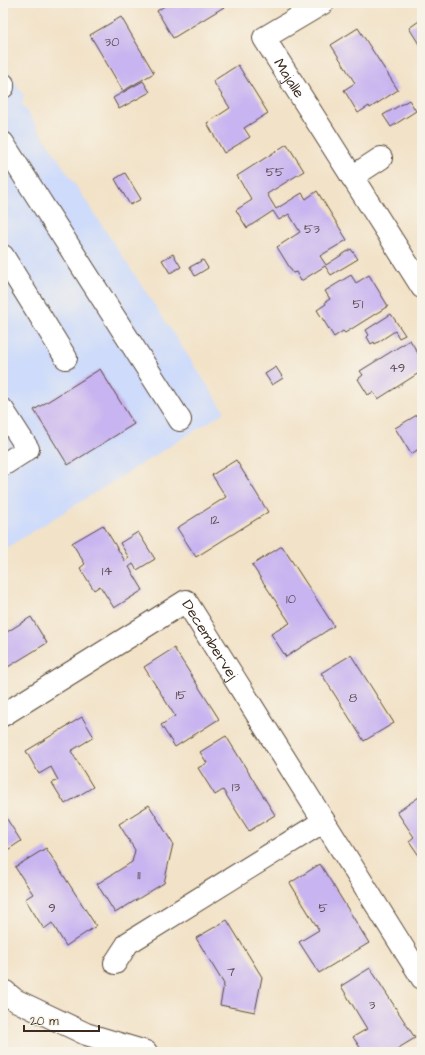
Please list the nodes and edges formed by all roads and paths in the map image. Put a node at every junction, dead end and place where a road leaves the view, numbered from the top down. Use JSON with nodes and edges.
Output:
{"nodes":[{"id":1,"x":323,"y":3,"type":"edge"},
{"id":2,"x":3,"y":84,"type":"edge"},
{"id":3,"x":3,"y":87,"type":"edge"},
{"id":4,"x":3,"y":142,"type":"edge"},
{"id":5,"x":381,"y":158,"type":"dead end"},
{"id":6,"x":352,"y":177,"type":"junction"},
{"id":7,"x":3,"y":256,"type":"edge"},
{"id":8,"x":422,"y":287,"type":"edge"},
{"id":9,"x":66,"y":358,"type":"dead end"},
{"id":10,"x":3,"y":410,"type":"edge"},
{"id":11,"x":180,"y":420,"type":"dead end"},
{"id":12,"x":3,"y":466,"type":"edge"},
{"id":13,"x":3,"y":715,"type":"edge"},
{"id":14,"x":324,"y":821,"type":"junction"},
{"id":15,"x":115,"y":963,"type":"dead end"},
{"id":16,"x":422,"y":978,"type":"edge"},
{"id":17,"x":3,"y":990,"type":"edge"},
{"id":18,"x":146,"y":1052,"type":"edge"}],
"edges":[{"from":1,"to":6,"type":"street","name":"Majalle"},
{"from":2,"to":3,"type":"street"},
{"from":4,"to":11,"type":"street"},
{"from":5,"to":6,"type":"street"},
{"from":6,"to":8,"type":"street","name":"Majalle"},
{"from":7,"to":9,"type":"street"},
{"from":10,"to":12,"type":"street"},
{"from":13,"to":14,"type":"street","name":"Decembervej"},
{"from":14,"to":15,"type":"street"},
{"from":14,"to":16,"type":"street","name":"Decembervej"},
{"from":17,"to":18,"type":"street"}]}
